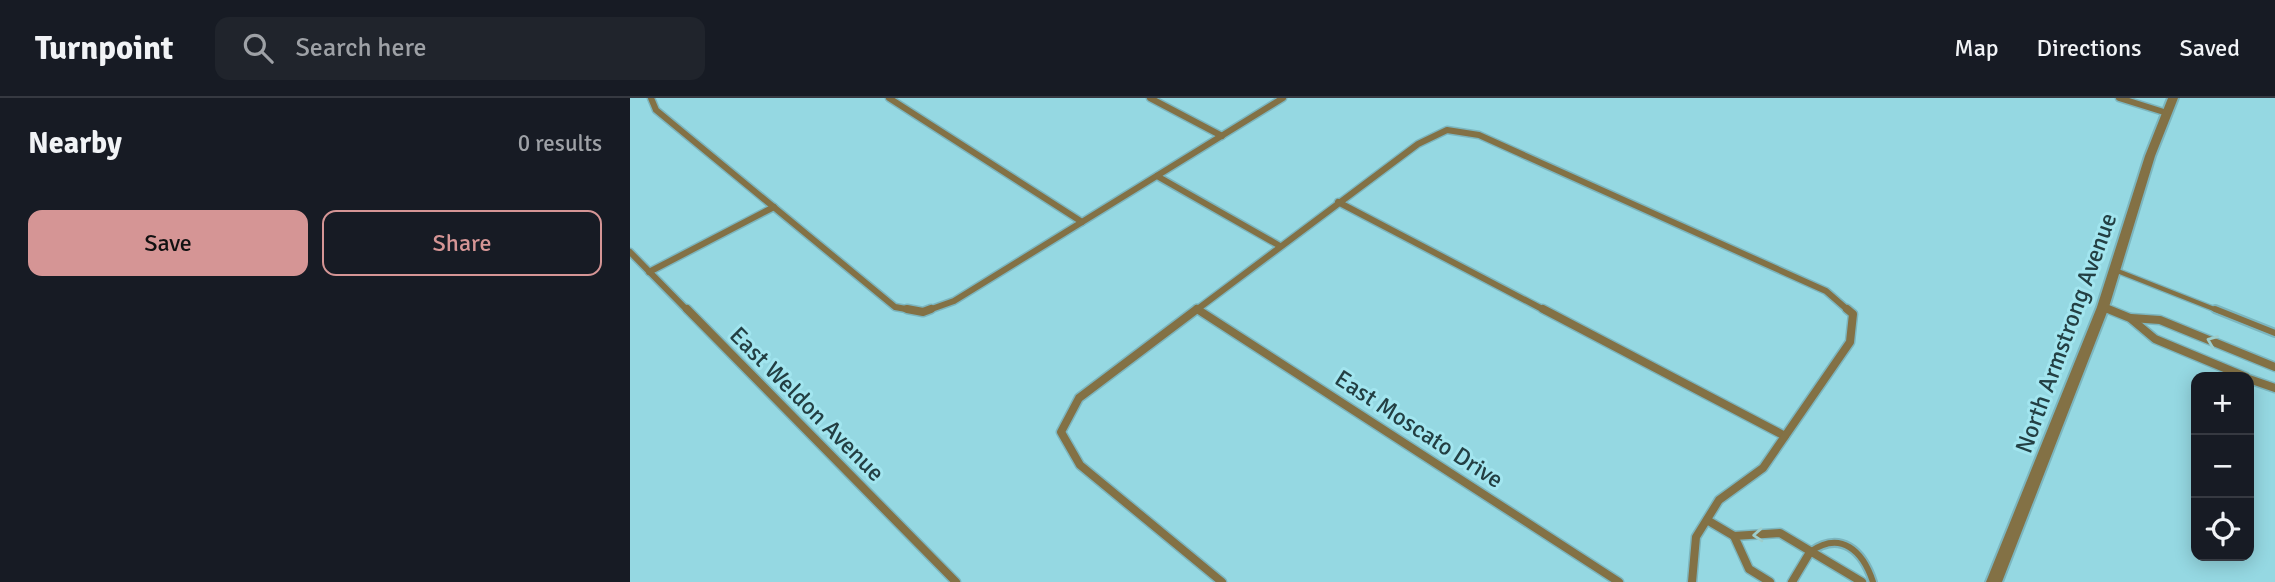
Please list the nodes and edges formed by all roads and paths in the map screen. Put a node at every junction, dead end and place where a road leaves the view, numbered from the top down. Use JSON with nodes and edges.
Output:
{"nodes":[{"id":1,"x":650,"y":98,"type":"edge"},
{"id":2,"x":889,"y":98,"type":"edge"},
{"id":3,"x":1150,"y":98,"type":"edge"},
{"id":4,"x":1283,"y":98,"type":"edge"},
{"id":5,"x":2119,"y":98,"type":"edge"},
{"id":6,"x":2173,"y":98,"type":"edge"},
{"id":7,"x":2167,"y":113,"type":"junction"},
{"id":8,"x":1222,"y":136,"type":"junction"},
{"id":9,"x":1157,"y":176,"type":"junction"},
{"id":10,"x":1338,"y":202,"type":"junction"},
{"id":11,"x":774,"y":207,"type":"junction"},
{"id":12,"x":1083,"y":222,"type":"junction"},
{"id":13,"x":1280,"y":246,"type":"junction"},
{"id":14,"x":630,"y":252,"type":"edge"},
{"id":15,"x":2115,"y":270,"type":"junction"},
{"id":16,"x":649,"y":272,"type":"junction"},
{"id":17,"x":2103,"y":307,"type":"junction"},
{"id":18,"x":1197,"y":309,"type":"junction"},
{"id":19,"x":2130,"y":318,"type":"junction"},
{"id":20,"x":2275,"y":333,"type":"edge"},
{"id":21,"x":2275,"y":367,"type":"edge"},
{"id":22,"x":2233,"y":372,"type":"edge"},
{"id":23,"x":2254,"y":380,"type":"edge"},
{"id":24,"x":2275,"y":388,"type":"edge"},
{"id":25,"x":1785,"y":436,"type":"junction"},
{"id":26,"x":1707,"y":520,"type":"junction"},
{"id":27,"x":1734,"y":536,"type":"junction"},
{"id":28,"x":1810,"y":552,"type":"junction"},
{"id":29,"x":956,"y":582,"type":"edge"},
{"id":30,"x":1222,"y":582,"type":"edge"},
{"id":31,"x":1619,"y":582,"type":"edge"},
{"id":32,"x":1692,"y":582,"type":"edge"},
{"id":33,"x":1770,"y":582,"type":"edge"},
{"id":34,"x":1792,"y":582,"type":"edge"},
{"id":35,"x":1862,"y":582,"type":"edge"},
{"id":36,"x":1873,"y":582,"type":"edge"},
{"id":37,"x":1994,"y":582,"type":"edge"}],
"edges":[{"from":1,"to":11,"type":"street"},
{"from":2,"to":12,"type":"street"},
{"from":3,"to":8,"type":"street"},
{"from":4,"to":8,"type":"street"},
{"from":5,"to":7,"type":"street"},
{"from":6,"to":7,"type":"street","name":"North Armstrong Avenue"},
{"from":7,"to":15,"type":"street","name":"North Armstrong Avenue"},
{"from":8,"to":9,"type":"street"},
{"from":9,"to":12,"type":"street"},
{"from":9,"to":13,"type":"street"},
{"from":10,"to":13,"type":"street"},
{"from":10,"to":25,"type":"street"},
{"from":10,"to":25,"type":"street"},
{"from":11,"to":12,"type":"street"},
{"from":11,"to":16,"type":"street"},
{"from":13,"to":18,"type":"street"},
{"from":14,"to":16,"type":"street","name":"East Weldon Avenue"},
{"from":15,"to":17,"type":"street","name":"North Armstrong Avenue"},
{"from":15,"to":20,"type":"lane"},
{"from":16,"to":29,"type":"street","name":"East Weldon Avenue"},
{"from":17,"to":19,"type":"street"},
{"from":17,"to":37,"type":"street","name":"North Armstrong Avenue"},
{"from":18,"to":30,"type":"street"},
{"from":18,"to":31,"type":"street","name":"East Moscato Drive"},
{"from":21,"to":19,"type":"street","one_way":true},
{"from":19,"to":22,"type":"street"},
{"from":23,"to":24,"type":"street"},
{"from":25,"to":26,"type":"street"},
{"from":26,"to":27,"type":"street"},
{"from":26,"to":32,"type":"street"},
{"from":28,"to":27,"type":"street","one_way":true},
{"from":27,"to":33,"type":"street"},
{"from":28,"to":34,"type":"street"},
{"from":28,"to":35,"type":"street"},
{"from":28,"to":36,"type":"lane"}]}
